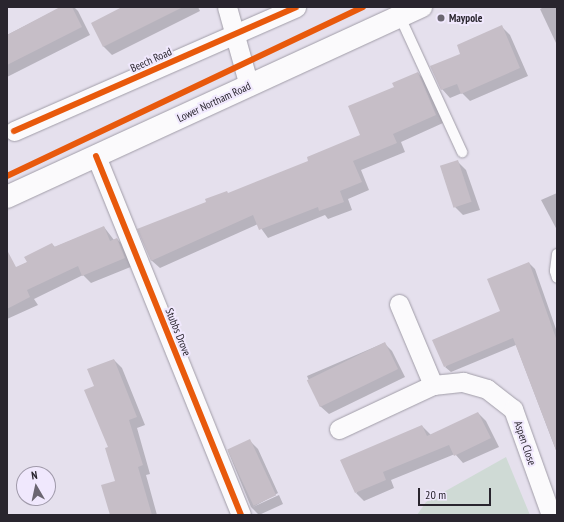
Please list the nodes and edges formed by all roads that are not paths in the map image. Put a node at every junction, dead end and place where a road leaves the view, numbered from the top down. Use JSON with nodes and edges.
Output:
{"nodes":[{"id":1,"x":227,"y":7,"type":"edge"},
{"id":2,"x":296,"y":7,"type":"edge"},
{"id":3,"x":421,"y":7,"type":"edge"},
{"id":4,"x":400,"y":17,"type":"junction"},
{"id":5,"x":234,"y":34,"type":"junction"},
{"id":6,"x":249,"y":86,"type":"junction"},
{"id":7,"x":14,"y":131,"type":"dead end"},
{"id":8,"x":462,"y":152,"type":"dead end"},
{"id":9,"x":96,"y":156,"type":"junction"},
{"id":10,"x":7,"y":197,"type":"edge"},
{"id":11,"x":557,"y":254,"type":"edge"},
{"id":12,"x":557,"y":278,"type":"edge"},
{"id":13,"x":399,"y":304,"type":"dead end"},
{"id":14,"x":433,"y":385,"type":"junction"},
{"id":15,"x":339,"y":429,"type":"dead end"},
{"id":16,"x":241,"y":515,"type":"edge"},
{"id":17,"x":550,"y":515,"type":"edge"}],
"edges":[{"from":1,"to":5,"type":"street"},
{"from":2,"to":5,"type":"street","name":"Beech Road"},
{"from":3,"to":4,"type":"main road","name":"Lower Northam Road"},
{"from":4,"to":6,"type":"main road","name":"Lower Northam Road"},
{"from":4,"to":8,"type":"lane"},
{"from":5,"to":6,"type":"street"},
{"from":5,"to":7,"type":"street","name":"Beech Road"},
{"from":6,"to":9,"type":"main road","name":"Lower Northam Road"},
{"from":9,"to":10,"type":"main road","name":"Lower Northam Road"},
{"from":9,"to":16,"type":"street","name":"Stubbs Drove"},
{"from":11,"to":12,"type":"lane"},
{"from":13,"to":14,"type":"street"},
{"from":14,"to":15,"type":"street","name":"Aspen Close"},
{"from":14,"to":17,"type":"street","name":"Aspen Close"}]}
